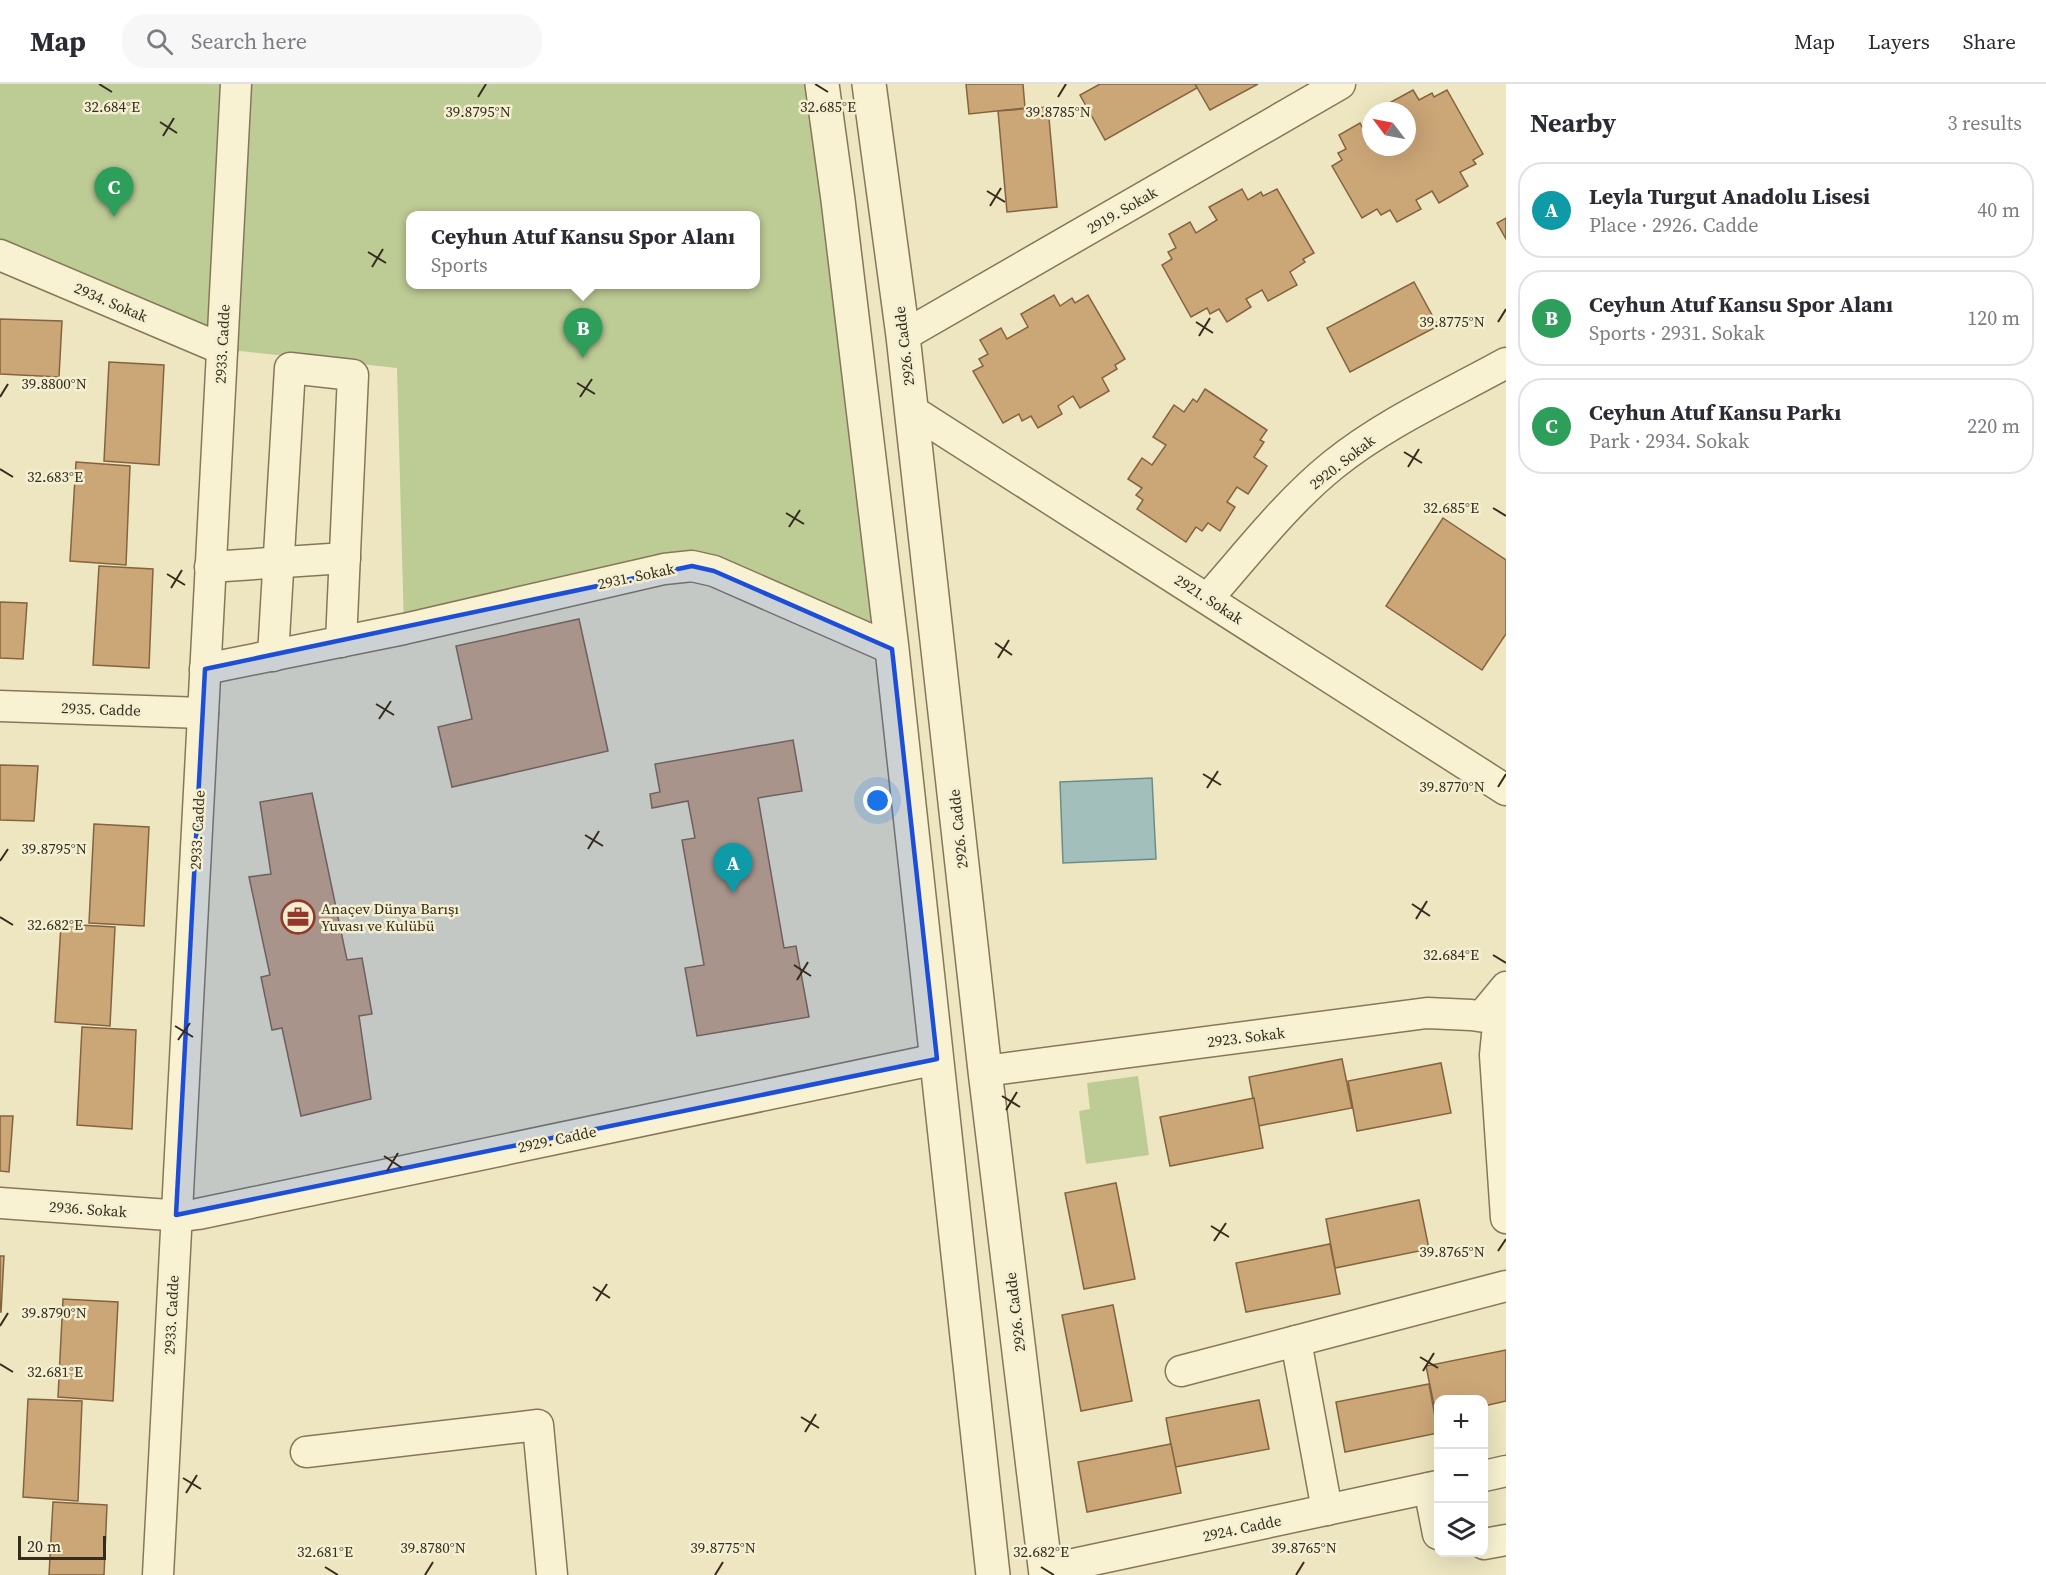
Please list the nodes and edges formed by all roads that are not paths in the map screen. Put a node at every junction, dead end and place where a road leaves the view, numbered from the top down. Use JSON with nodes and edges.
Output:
{"nodes":[{"id":1,"x":236,"y":84,"type":"edge"},
{"id":2,"x":822,"y":84,"type":"edge"},
{"id":3,"x":869,"y":84,"type":"edge"},
{"id":4,"x":1340,"y":84,"type":"edge"},
{"id":5,"x":0,"y":255,"type":"edge"},
{"id":6,"x":903,"y":336,"type":"junction"},
{"id":7,"x":222,"y":349,"type":"junction"},
{"id":8,"x":1506,"y":363,"type":"edge"},
{"id":9,"x":911,"y":410,"type":"junction"},
{"id":10,"x":345,"y":558,"type":"junction"},
{"id":11,"x":278,"y":563,"type":"junction"},
{"id":12,"x":210,"y":567,"type":"junction"},
{"id":13,"x":1208,"y":598,"type":"junction"},
{"id":14,"x":341,"y":642,"type":"junction"},
{"id":15,"x":892,"y":649,"type":"junction"},
{"id":16,"x":273,"y":656,"type":"junction"},
{"id":17,"x":205,"y":669,"type":"junction"},
{"id":18,"x":0,"y":706,"type":"edge"},
{"id":19,"x":203,"y":713,"type":"junction"},
{"id":20,"x":1506,"y":790,"type":"edge"},
{"id":21,"x":1506,"y":987,"type":"edge"},
{"id":22,"x":1497,"y":1019,"type":"edge"},
{"id":23,"x":937,"y":1059,"type":"junction"},
{"id":24,"x":985,"y":1071,"type":"junction"},
{"id":25,"x":0,"y":1203,"type":"edge"},
{"id":26,"x":176,"y":1215,"type":"junction"},
{"id":27,"x":1506,"y":1218,"type":"edge"},
{"id":28,"x":1506,"y":1286,"type":"edge"},
{"id":29,"x":1296,"y":1341,"type":"junction"},
{"id":30,"x":1181,"y":1371,"type":"dead end"},
{"id":31,"x":306,"y":1452,"type":"dead end"},
{"id":32,"x":1506,"y":1471,"type":"edge"},
{"id":33,"x":1488,"y":1475,"type":"edge"},
{"id":34,"x":1434,"y":1487,"type":"edge"},
{"id":35,"x":1328,"y":1510,"type":"junction"},
{"id":36,"x":1506,"y":1540,"type":"edge"},
{"id":37,"x":1488,"y":1543,"type":"edge"},
{"id":38,"x":1046,"y":1572,"type":"edge"},
{"id":39,"x":158,"y":1575,"type":"edge"},
{"id":40,"x":552,"y":1575,"type":"edge"},
{"id":41,"x":993,"y":1575,"type":"edge"},
{"id":42,"x":998,"y":1575,"type":"edge"}],
"edges":[{"from":1,"to":7,"type":"street","name":"2933. Cadde"},
{"from":2,"to":15,"type":"street"},
{"from":3,"to":6,"type":"street","name":"2926. Cadde"},
{"from":4,"to":6,"type":"street","name":"2919. Sokak"},
{"from":5,"to":7,"type":"street","name":"2934. Sokak"},
{"from":6,"to":9,"type":"street","name":"2926. Cadde"},
{"from":7,"to":12,"type":"street","name":"2933. Cadde"},
{"from":8,"to":13,"type":"street","name":"2920. Sokak"},
{"from":9,"to":13,"type":"street","name":"2921. Sokak"},
{"from":9,"to":24,"type":"street","name":"2926. Cadde"},
{"from":10,"to":11,"type":"street"},
{"from":10,"to":11,"type":"street"},
{"from":10,"to":14,"type":"street"},
{"from":11,"to":12,"type":"street"},
{"from":11,"to":16,"type":"street"},
{"from":12,"to":17,"type":"street","name":"2933. Cadde"},
{"from":13,"to":20,"type":"street","name":"2921. Sokak"},
{"from":14,"to":15,"type":"street","name":"2931. Sokak"},
{"from":14,"to":16,"type":"street","name":"2931. Sokak"},
{"from":15,"to":23,"type":"street"},
{"from":16,"to":17,"type":"street","name":"2931. Sokak"},
{"from":17,"to":19,"type":"street","name":"2933. Cadde"},
{"from":18,"to":19,"type":"street","name":"2935. Cadde"},
{"from":19,"to":26,"type":"street","name":"2933. Cadde"},
{"from":21,"to":22,"type":"street"},
{"from":22,"to":24,"type":"street","name":"2923. Sokak"},
{"from":22,"to":27,"type":"street"},
{"from":23,"to":26,"type":"street","name":"2929. Cadde"},
{"from":23,"to":41,"type":"street"},
{"from":24,"to":38,"type":"street","name":"2926. Cadde"},
{"from":25,"to":26,"type":"street","name":"2936. Sokak"},
{"from":26,"to":39,"type":"street","name":"2933. Cadde"},
{"from":28,"to":29,"type":"street"},
{"from":29,"to":30,"type":"street"},
{"from":29,"to":35,"type":"street"},
{"from":31,"to":40,"type":"street"},
{"from":32,"to":33,"type":"street"},
{"from":34,"to":35,"type":"street","name":"2924. Cadde"},
{"from":35,"to":38,"type":"street","name":"2924. Cadde"},
{"from":36,"to":37,"type":"street"},
{"from":38,"to":42,"type":"street"}]}
